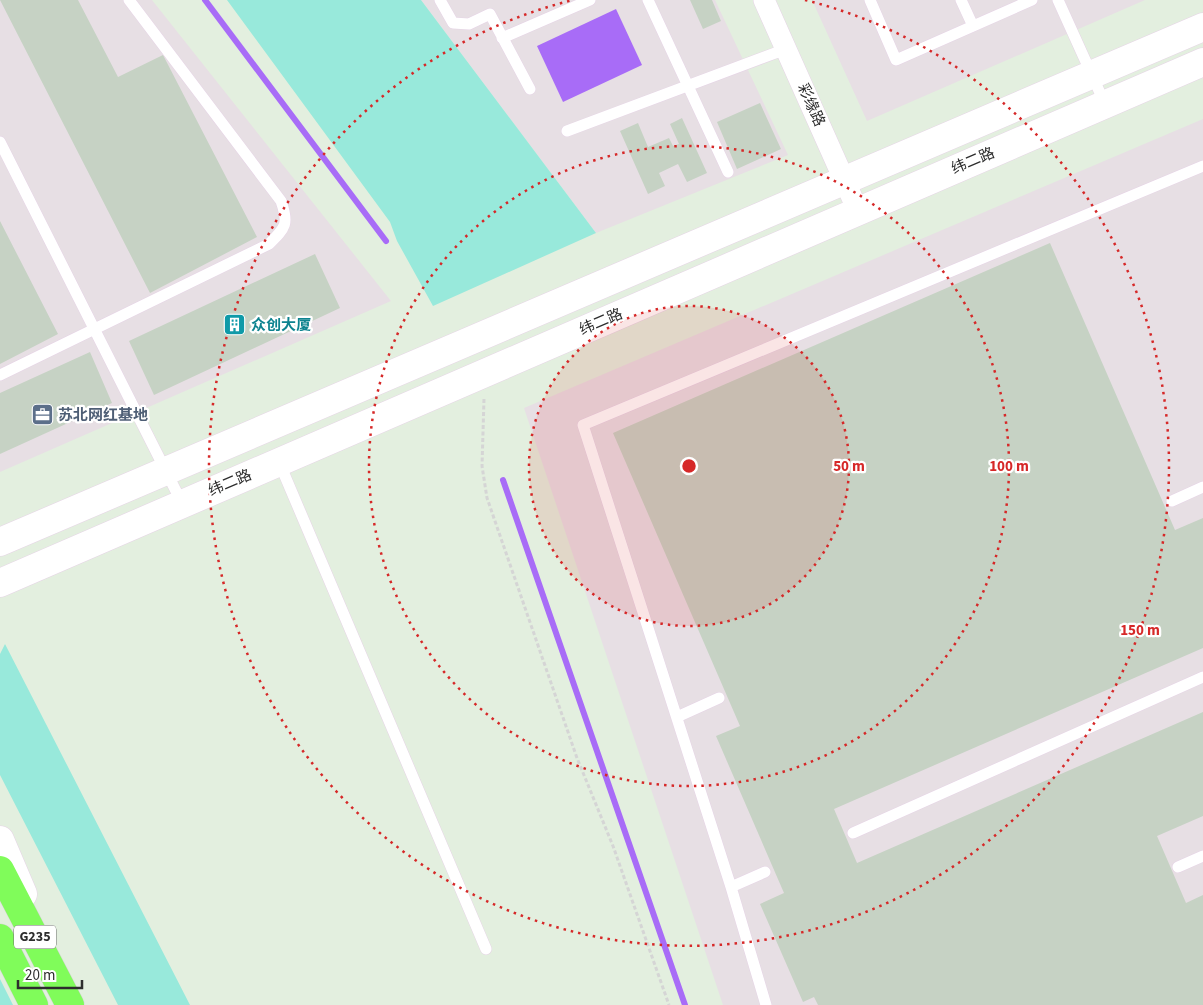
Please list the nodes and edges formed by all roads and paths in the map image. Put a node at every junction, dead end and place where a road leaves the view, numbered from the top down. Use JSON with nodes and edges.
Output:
{"nodes":[{"id":1,"x":129,"y":0,"type":"edge"},
{"id":2,"x":440,"y":0,"type":"edge"},
{"id":3,"x":590,"y":0,"type":"edge"},
{"id":4,"x":648,"y":0,"type":"edge"},
{"id":5,"x":764,"y":0,"type":"edge"},
{"id":6,"x":870,"y":0,"type":"edge"},
{"id":7,"x":961,"y":0,"type":"edge"},
{"id":8,"x":1032,"y":0,"type":"edge"},
{"id":9,"x":1058,"y":0,"type":"edge"},
{"id":10,"x":973,"y":26,"type":"junction"},
{"id":11,"x":1203,"y":27,"type":"edge"},
{"id":12,"x":502,"y":38,"type":"junction"},
{"id":13,"x":786,"y":49,"type":"junction"},
{"id":14,"x":1203,"y":62,"type":"edge"},
{"id":15,"x":1092,"y":74,"type":"junction"},
{"id":16,"x":688,"y":85,"type":"junction"},
{"id":17,"x":530,"y":88,"type":"dead end"},
{"id":18,"x":1105,"y":104,"type":"junction"},
{"id":19,"x":567,"y":131,"type":"dead end"},
{"id":20,"x":0,"y":142,"type":"edge"},
{"id":21,"x":1203,"y":167,"type":"edge"},
{"id":22,"x":728,"y":172,"type":"dead end"},
{"id":23,"x":844,"y":180,"type":"junction"},
{"id":24,"x":858,"y":211,"type":"junction"},
{"id":25,"x":94,"y":328,"type":"junction"},
{"id":26,"x":483,"y":373,"type":"junction"},
{"id":27,"x":0,"y":375,"type":"edge"},
{"id":28,"x":279,"y":462,"type":"junction"},
{"id":29,"x":166,"y":471,"type":"junction"},
{"id":30,"x":1203,"y":487,"type":"edge"},
{"id":31,"x":115,"y":493,"type":"junction"},
{"id":32,"x":1172,"y":500,"type":"dead end"},
{"id":33,"x":182,"y":503,"type":"junction"},
{"id":34,"x":0,"y":534,"type":"edge"},
{"id":35,"x":0,"y":542,"type":"edge"},
{"id":36,"x":88,"y":544,"type":"junction"},
{"id":37,"x":0,"y":583,"type":"edge"},
{"id":38,"x":0,"y":598,"type":"edge"},
{"id":39,"x":1203,"y":677,"type":"edge"},
{"id":40,"x":720,"y":698,"type":"dead end"},
{"id":41,"x":677,"y":717,"type":"junction"},
{"id":42,"x":853,"y":833,"type":"dead end"},
{"id":43,"x":0,"y":840,"type":"edge"},
{"id":44,"x":1203,"y":856,"type":"edge"},
{"id":45,"x":1178,"y":867,"type":"dead end"},
{"id":46,"x":0,"y":870,"type":"edge"},
{"id":47,"x":765,"y":872,"type":"dead end"},
{"id":48,"x":731,"y":886,"type":"junction"},
{"id":49,"x":0,"y":938,"type":"edge"},
{"id":50,"x":486,"y":949,"type":"dead end"},
{"id":51,"x":34,"y":1005,"type":"edge"},
{"id":52,"x":71,"y":1005,"type":"edge"},
{"id":53,"x":669,"y":1005,"type":"edge"},
{"id":54,"x":766,"y":1005,"type":"edge"}],
"edges":[{"from":1,"to":25,"type":"lane"},
{"from":2,"to":12,"type":"lane"},
{"from":3,"to":12,"type":"lane"},
{"from":4,"to":16,"type":"lane"},
{"from":5,"to":13,"type":"street","name":"彩缘路"},
{"from":6,"to":10,"type":"lane"},
{"from":7,"to":10,"type":"lane"},
{"from":8,"to":10,"type":"lane"},
{"from":9,"to":15,"type":"lane"},
{"from":11,"to":15,"type":"street"},
{"from":12,"to":17,"type":"lane"},
{"from":13,"to":16,"type":"lane"},
{"from":13,"to":23,"type":"street","name":"彩缘路"},
{"from":14,"to":18,"type":"street","name":"纬二路"},
{"from":15,"to":18,"type":"lane"},
{"from":15,"to":23,"type":"street"},
{"from":16,"to":19,"type":"lane"},
{"from":16,"to":22,"type":"lane"},
{"from":18,"to":24,"type":"street","name":"纬二路"},
{"from":20,"to":25,"type":"lane"},
{"from":21,"to":41,"type":"lane"},
{"from":23,"to":24,"type":"street","name":"彩缘路"},
{"from":23,"to":29,"type":"street"},
{"from":24,"to":26,"type":"street","name":"纬二路"},
{"from":25,"to":27,"type":"lane"},
{"from":25,"to":29,"type":"lane"},
{"from":26,"to":28,"type":"street","name":"纬二路"},
{"from":26,"to":53,"type":"path"},
{"from":28,"to":33,"type":"street","name":"纬二路"},
{"from":28,"to":50,"type":"lane"},
{"from":29,"to":31,"type":"street"},
{"from":29,"to":33,"type":"lane"},
{"from":30,"to":32,"type":"lane"},
{"from":31,"to":34,"type":"street"},
{"from":31,"to":35,"type":"street"},
{"from":33,"to":36,"type":"street","name":"纬二路"},
{"from":36,"to":37,"type":"street","name":"纬二路"},
{"from":36,"to":38,"type":"street"},
{"from":39,"to":42,"type":"lane"},
{"from":40,"to":41,"type":"lane"},
{"from":41,"to":48,"type":"lane"},
{"from":43,"to":52,"type":"street"},
{"from":44,"to":45,"type":"lane"},
{"from":46,"to":52,"type":"highway","number":"G235"},
{"from":47,"to":48,"type":"lane"},
{"from":48,"to":54,"type":"lane"},
{"from":49,"to":51,"type":"highway","number":"G235"}]}
